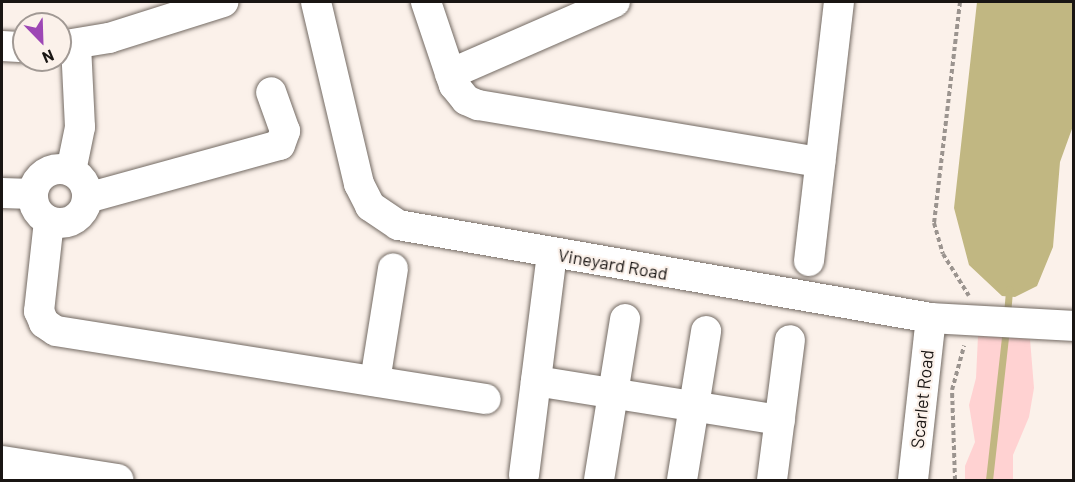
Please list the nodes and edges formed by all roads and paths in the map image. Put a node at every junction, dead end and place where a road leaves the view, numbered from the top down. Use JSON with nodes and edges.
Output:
{"nodes":[{"id":1,"x":223,"y":2,"type":"edge"},
{"id":2,"x":316,"y":2,"type":"edge"},
{"id":3,"x":426,"y":2,"type":"edge"},
{"id":4,"x":615,"y":2,"type":"edge"},
{"id":5,"x":838,"y":2,"type":"edge"},
{"id":6,"x":960,"y":2,"type":"edge"},
{"id":7,"x":72,"y":48,"type":"edge"},
{"id":8,"x":69,"y":72,"type":"edge"},
{"id":9,"x":450,"y":74,"type":"junction"},
{"id":10,"x":271,"y":92,"type":"dead end"},
{"id":11,"x":820,"y":162,"type":"junction"},
{"id":12,"x":62,"y":170,"type":"junction"},
{"id":13,"x":2,"y":193,"type":"edge"},
{"id":14,"x":32,"y":194,"type":"junction"},
{"id":15,"x":87,"y":198,"type":"junction"},
{"id":16,"x":49,"y":221,"type":"junction"},
{"id":17,"x":552,"y":253,"type":"junction"},
{"id":18,"x":809,"y":261,"type":"dead end"},
{"id":19,"x":393,"y":268,"type":"dead end"},
{"id":20,"x":932,"y":318,"type":"junction"},
{"id":21,"x":626,"y":319,"type":"dead end"},
{"id":22,"x":970,"y":324,"type":"junction"},
{"id":23,"x":1074,"y":326,"type":"edge"},
{"id":24,"x":706,"y":331,"type":"dead end"},
{"id":25,"x":790,"y":340,"type":"dead end"},
{"id":26,"x":375,"y":381,"type":"junction"},
{"id":27,"x":536,"y":381,"type":"junction"},
{"id":28,"x":614,"y":391,"type":"junction"},
{"id":29,"x":486,"y":399,"type":"dead end"},
{"id":30,"x":694,"y":406,"type":"junction"},
{"id":31,"x":780,"y":420,"type":"junction"},
{"id":32,"x":2,"y":462,"type":"edge"},
{"id":33,"x":524,"y":475,"type":"dead end"},
{"id":34,"x":117,"y":480,"type":"edge"},
{"id":35,"x":599,"y":480,"type":"edge"},
{"id":36,"x":682,"y":480,"type":"edge"},
{"id":37,"x":772,"y":480,"type":"edge"},
{"id":38,"x":913,"y":480,"type":"edge"},
{"id":39,"x":956,"y":480,"type":"edge"}],
"edges":[{"from":1,"to":7,"type":"street"},
{"from":2,"to":17,"type":"street","name":"Vineyard Road"},
{"from":3,"to":9,"type":"street"},
{"from":4,"to":9,"type":"street"},
{"from":5,"to":11,"type":"street"},
{"from":6,"to":22,"type":"path"},
{"from":8,"to":12,"type":"street"},
{"from":9,"to":11,"type":"street"},
{"from":10,"to":15,"type":"street"},
{"from":11,"to":18,"type":"street"},
{"from":12,"to":14,"type":"street"},
{"from":12,"to":15,"type":"street"},
{"from":13,"to":14,"type":"street"},
{"from":14,"to":16,"type":"street"},
{"from":15,"to":16,"type":"street"},
{"from":16,"to":26,"type":"street"},
{"from":17,"to":20,"type":"street","name":"Vineyard Road"},
{"from":17,"to":27,"type":"street"},
{"from":19,"to":26,"type":"street"},
{"from":20,"to":22,"type":"street","name":"Vineyard Road"},
{"from":20,"to":38,"type":"street","name":"Scarlet Road"},
{"from":21,"to":28,"type":"street"},
{"from":22,"to":23,"type":"street","name":"Vineyard Road"},
{"from":22,"to":39,"type":"path"},
{"from":24,"to":30,"type":"street"},
{"from":25,"to":31,"type":"street"},
{"from":26,"to":29,"type":"street"},
{"from":27,"to":28,"type":"street"},
{"from":27,"to":33,"type":"street"},
{"from":28,"to":30,"type":"street"},
{"from":28,"to":35,"type":"street"},
{"from":30,"to":31,"type":"street"},
{"from":30,"to":36,"type":"street"},
{"from":31,"to":37,"type":"street"},
{"from":32,"to":34,"type":"main road"}]}
